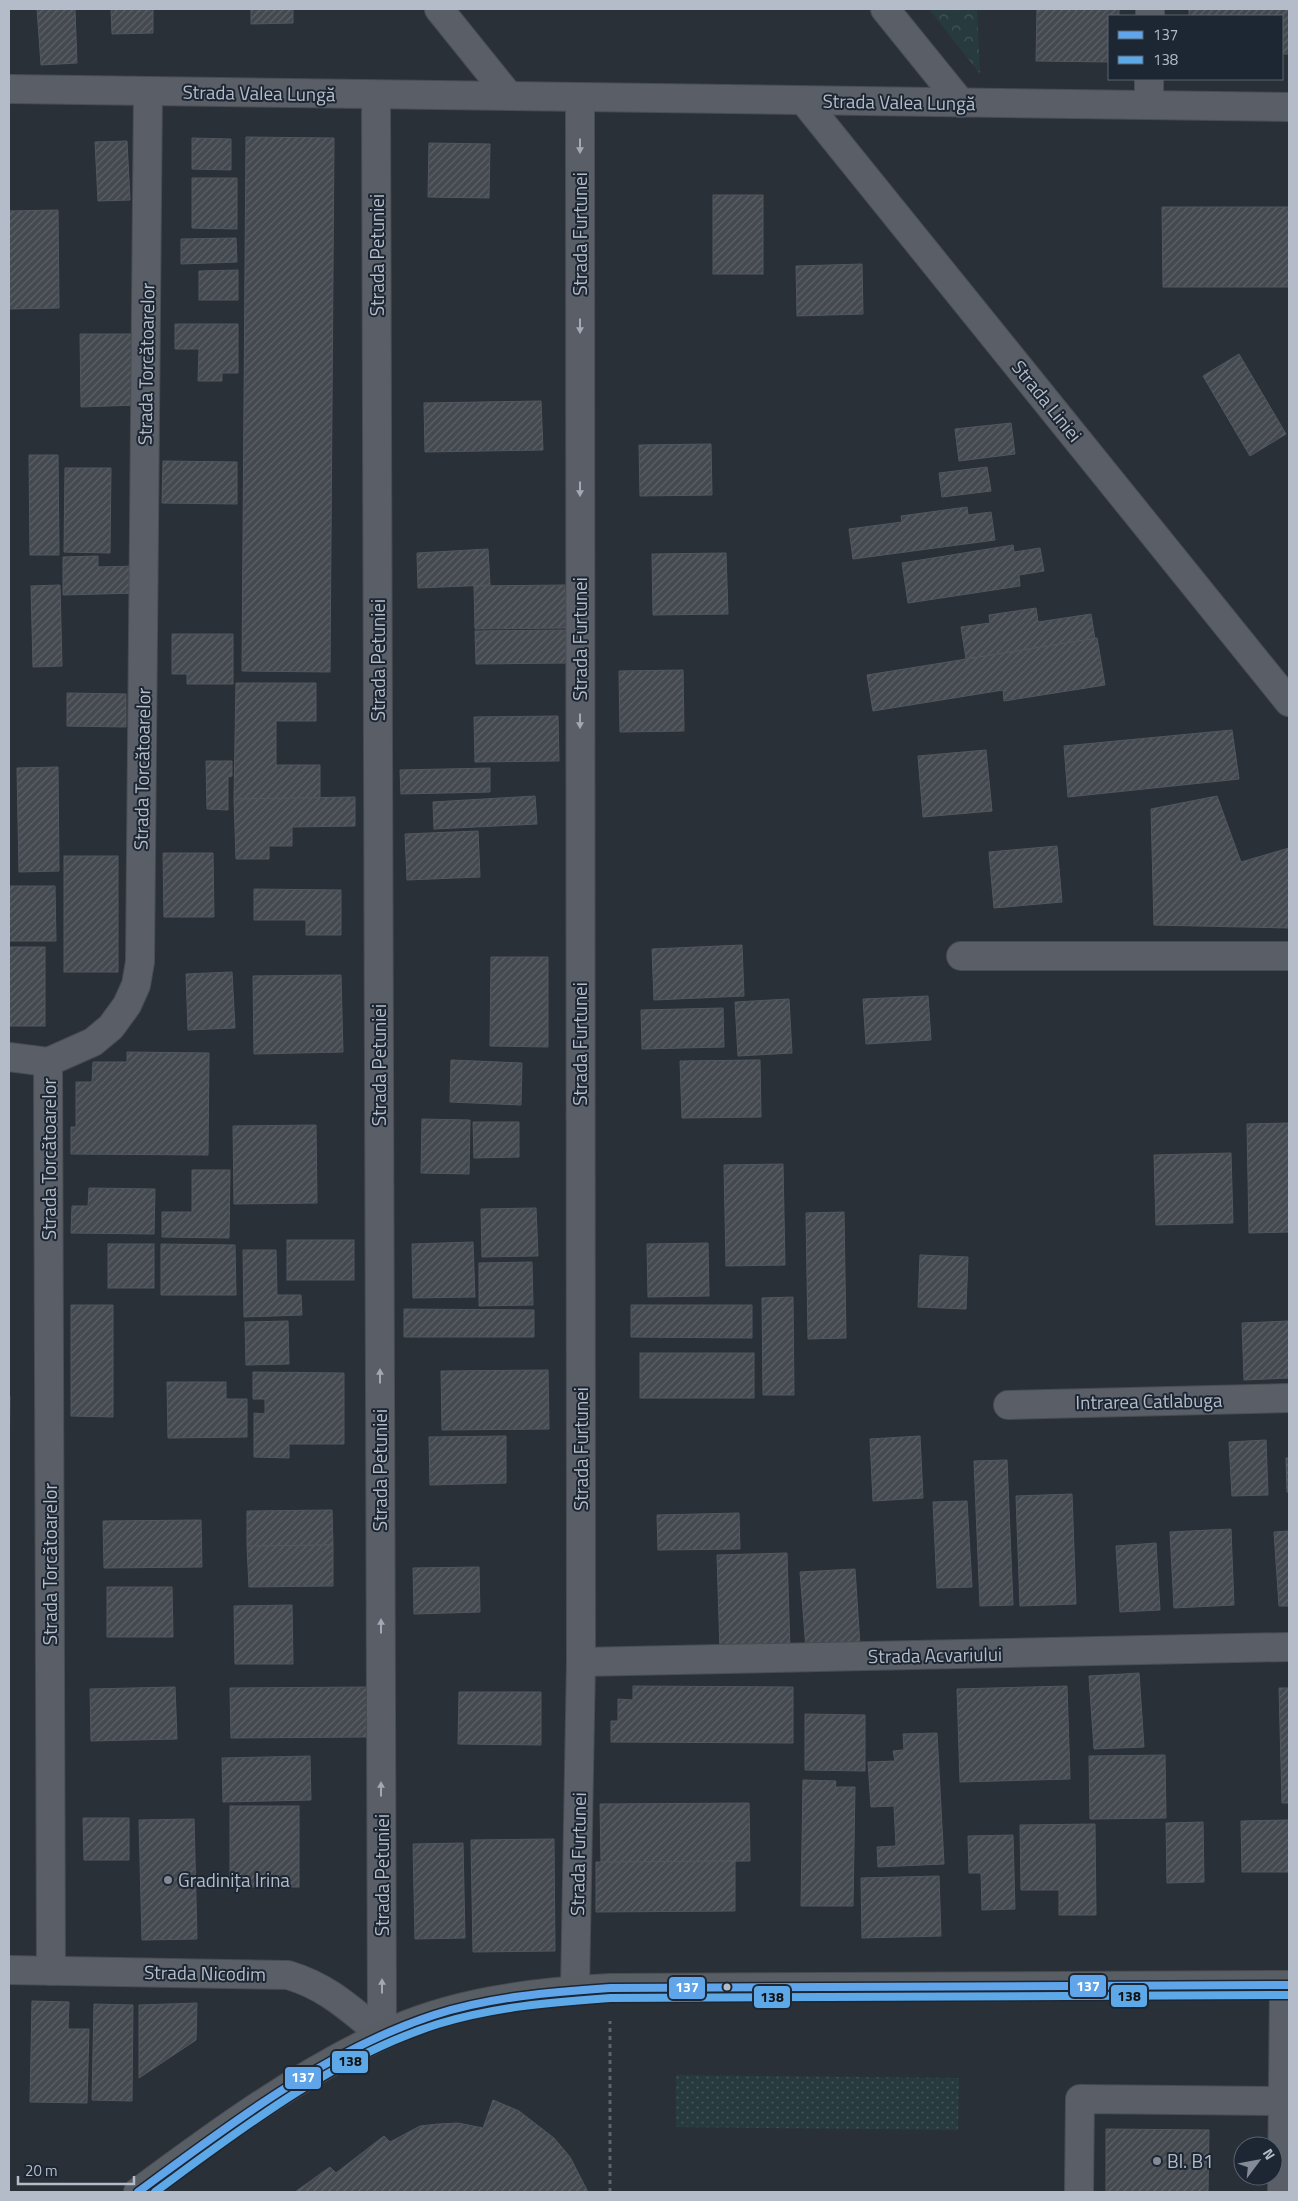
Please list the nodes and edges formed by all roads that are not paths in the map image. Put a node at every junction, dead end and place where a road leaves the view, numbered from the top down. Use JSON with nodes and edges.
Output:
{"nodes":[{"id":1,"x":440,"y":9,"type":"edge"},
{"id":2,"x":885,"y":9,"type":"edge"},
{"id":3,"x":1149,"y":80,"type":"edge"},
{"id":4,"x":9,"y":90,"type":"edge"},
{"id":5,"x":148,"y":92,"type":"junction"},
{"id":6,"x":376,"y":95,"type":"junction"},
{"id":7,"x":509,"y":96,"type":"junction"},
{"id":8,"x":580,"y":98,"type":"junction"},
{"id":9,"x":804,"y":101,"type":"junction"},
{"id":10,"x":961,"y":103,"type":"junction"},
{"id":11,"x":1149,"y":105,"type":"junction"},
{"id":12,"x":1289,"y":107,"type":"edge"},
{"id":13,"x":1289,"y":702,"type":"edge"},
{"id":14,"x":961,"y":956,"type":"dead end"},
{"id":15,"x":1289,"y":956,"type":"edge"},
{"id":16,"x":9,"y":1057,"type":"edge"},
{"id":17,"x":48,"y":1062,"type":"junction"},
{"id":18,"x":1289,"y":1398,"type":"edge"},
{"id":19,"x":1008,"y":1405,"type":"dead end"},
{"id":20,"x":1289,"y":1647,"type":"edge"},
{"id":21,"x":581,"y":1662,"type":"junction"},
{"id":22,"x":9,"y":1970,"type":"edge"},
{"id":23,"x":51,"y":1971,"type":"junction"},
{"id":24,"x":1286,"y":1985,"type":"edge"},
{"id":25,"x":575,"y":1990,"type":"junction"},
{"id":26,"x":382,"y":2035,"type":"junction"},
{"id":27,"x":1283,"y":2101,"type":"junction"},
{"id":28,"x":138,"y":2192,"type":"edge"},
{"id":29,"x":1079,"y":2192,"type":"edge"},
{"id":30,"x":1282,"y":2192,"type":"edge"}],
"edges":[{"from":1,"to":7,"type":"street"},
{"from":2,"to":10,"type":"street"},
{"from":3,"to":11,"type":"street"},
{"from":4,"to":5,"type":"street","name":"Strada Valea Lungă"},
{"from":5,"to":6,"type":"street","name":"Strada Valea Lungă"},
{"from":5,"to":17,"type":"street","name":"Strada Torcătoarelor"},
{"from":6,"to":7,"type":"street","name":"Strada Valea Lungă"},
{"from":26,"to":6,"type":"street","name":"Strada Petuniei","one_way":true},
{"from":7,"to":8,"type":"street","name":"Strada Valea Lungă"},
{"from":8,"to":9,"type":"street","name":"Strada Valea Lungă"},
{"from":8,"to":21,"type":"street","name":"Strada Furtunei","one_way":true},
{"from":9,"to":10,"type":"street","name":"Strada Valea Lungă"},
{"from":9,"to":13,"type":"street","name":"Strada Liniei"},
{"from":10,"to":11,"type":"street","name":"Strada Valea Lungă"},
{"from":11,"to":12,"type":"street","name":"Strada Valea Lungă"},
{"from":14,"to":15,"type":"street"},
{"from":16,"to":17,"type":"street"},
{"from":17,"to":23,"type":"street","name":"Strada Torcătoarelor"},
{"from":18,"to":19,"type":"street","name":"Intrarea Catlabuga"},
{"from":20,"to":21,"type":"street","name":"Strada Acvariului"},
{"from":21,"to":25,"type":"street","name":"Strada Furtunei"},
{"from":22,"to":23,"type":"street","name":"Strada Nicodim"},
{"from":23,"to":26,"type":"street","name":"Strada Nicodim"},
{"from":24,"to":25,"type":"main road"},
{"from":24,"to":27,"type":"street"},
{"from":25,"to":26,"type":"main road"},
{"from":26,"to":28,"type":"main road"},
{"from":27,"to":29,"type":"street"},
{"from":27,"to":30,"type":"street"}]}
